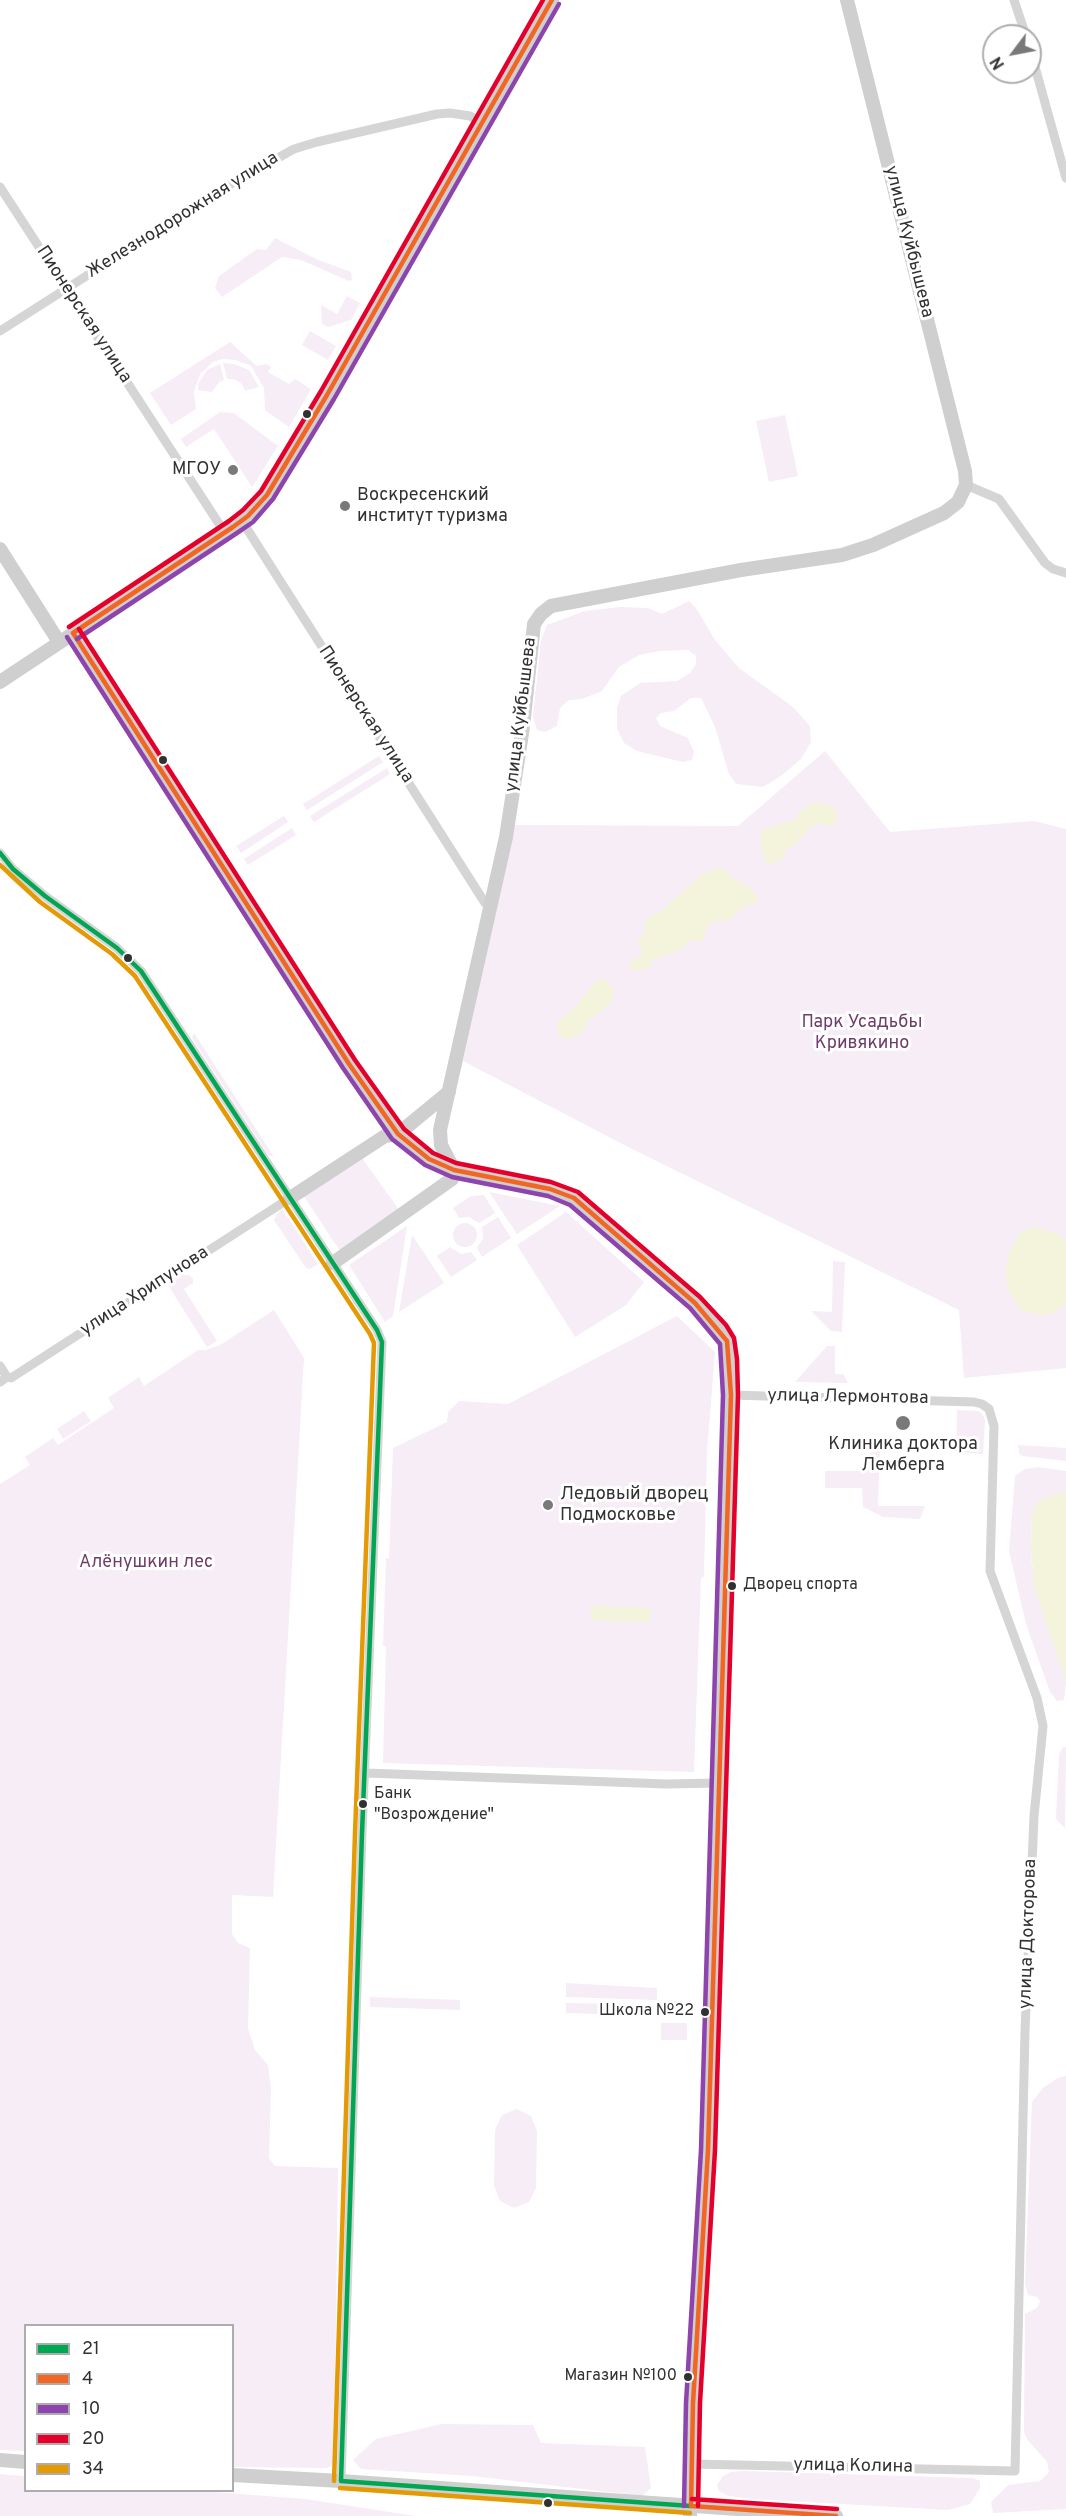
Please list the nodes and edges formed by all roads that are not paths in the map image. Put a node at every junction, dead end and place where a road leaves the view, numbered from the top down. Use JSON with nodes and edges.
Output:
{"nodes":[{"id":1,"x":552,"y":0,"type":"edge"},
{"id":2,"x":847,"y":0,"type":"edge"},
{"id":3,"x":1014,"y":0,"type":"edge"},
{"id":4,"x":1022,"y":24,"type":"edge"},
{"id":5,"x":1040,"y":84,"type":"edge"},
{"id":6,"x":482,"y":123,"type":"junction"},
{"id":7,"x":1066,"y":178,"type":"edge"},
{"id":8,"x":0,"y":187,"type":"edge"},
{"id":9,"x":66,"y":289,"type":"junction"},
{"id":10,"x":0,"y":331,"type":"edge"},
{"id":11,"x":966,"y":485,"type":"junction"},
{"id":12,"x":242,"y":521,"type":"junction"},
{"id":13,"x":225,"y":533,"type":"junction"},
{"id":14,"x":0,"y":549,"type":"edge"},
{"id":15,"x":1066,"y":573,"type":"edge"},
{"id":16,"x":73,"y":633,"type":"junction"},
{"id":17,"x":59,"y":642,"type":"junction"},
{"id":18,"x":0,"y":682,"type":"edge"},
{"id":19,"x":0,"y":853,"type":"edge"},
{"id":20,"x":492,"y":905,"type":"junction"},
{"id":21,"x":449,"y":1092,"type":"junction"},
{"id":22,"x":398,"y":1134,"type":"junction"},
{"id":23,"x":454,"y":1170,"type":"junction"},
{"id":24,"x":290,"y":1198,"type":"junction"},
{"id":25,"x":333,"y":1263,"type":"junction"},
{"id":26,"x":0,"y":1366,"type":"edge"},
{"id":27,"x":4,"y":1380,"type":"edge"},
{"id":28,"x":731,"y":1395,"type":"junction"},
{"id":29,"x":987,"y":1407,"type":"joint"},
{"id":30,"x":366,"y":1773,"type":"junction"},
{"id":31,"x":719,"y":1783,"type":"junction"},
{"id":32,"x":0,"y":2460,"type":"edge"},
{"id":33,"x":24,"y":2462,"type":"edge"},
{"id":34,"x":691,"y":2464,"type":"junction"},
{"id":35,"x":1015,"y":2471,"type":"joint"},
{"id":36,"x":234,"y":2475,"type":"edge"},
{"id":37,"x":341,"y":2481,"type":"junction"},
{"id":38,"x":690,"y":2511,"type":"edge"},
{"id":39,"x":836,"y":2516,"type":"edge"}],
"edges":[{"from":1,"to":6,"type":"street"},
{"from":2,"to":11,"type":"street","name":"улица Куйбышева"},
{"from":3,"to":4,"type":"street"},
{"from":5,"to":7,"type":"street"},
{"from":6,"to":9,"type":"street","name":"Железнодорожная улица"},
{"from":6,"to":12,"type":"street"},
{"from":8,"to":9,"type":"street","name":"Пионерская улица"},
{"from":9,"to":10,"type":"street","name":"Железнодорожная улица"},
{"from":9,"to":13,"type":"street","name":"Пионерская улица"},
{"from":11,"to":15,"type":"street"},
{"from":11,"to":20,"type":"street","name":"улица Куйбышева"},
{"from":12,"to":13,"type":"street"},
{"from":12,"to":20,"type":"street","name":"Пионерская улица"},
{"from":13,"to":16,"type":"street"},
{"from":14,"to":17,"type":"street"},
{"from":16,"to":17,"type":"street"},
{"from":16,"to":22,"type":"street"},
{"from":17,"to":18,"type":"street"},
{"from":19,"to":24,"type":"street"},
{"from":20,"to":21,"type":"street","name":"улица Куйбышева"},
{"from":21,"to":22,"type":"street"},
{"from":21,"to":23,"type":"street","name":"улица Куйбышева"},
{"from":22,"to":23,"type":"street"},
{"from":22,"to":24,"type":"street"},
{"from":23,"to":25,"type":"street"},
{"from":23,"to":28,"type":"street"},
{"from":24,"to":25,"type":"street"},
{"from":24,"to":27,"type":"street","name":"улица Хрипунова"},
{"from":25,"to":30,"type":"street"},
{"from":26,"to":27,"type":"street"},
{"from":28,"to":29,"type":"street","name":"улица Лермонтова"},
{"from":28,"to":31,"type":"street"},
{"from":29,"to":35,"type":"street","name":"улица Докторова"},
{"from":30,"to":31,"type":"street"},
{"from":30,"to":37,"type":"street"},
{"from":31,"to":34,"type":"street"},
{"from":32,"to":33,"type":"street"},
{"from":34,"to":35,"type":"street","name":"улица Колина"},
{"from":34,"to":38,"type":"street"},
{"from":36,"to":37,"type":"street"},
{"from":37,"to":38,"type":"street"},
{"from":38,"to":39,"type":"street"}]}
